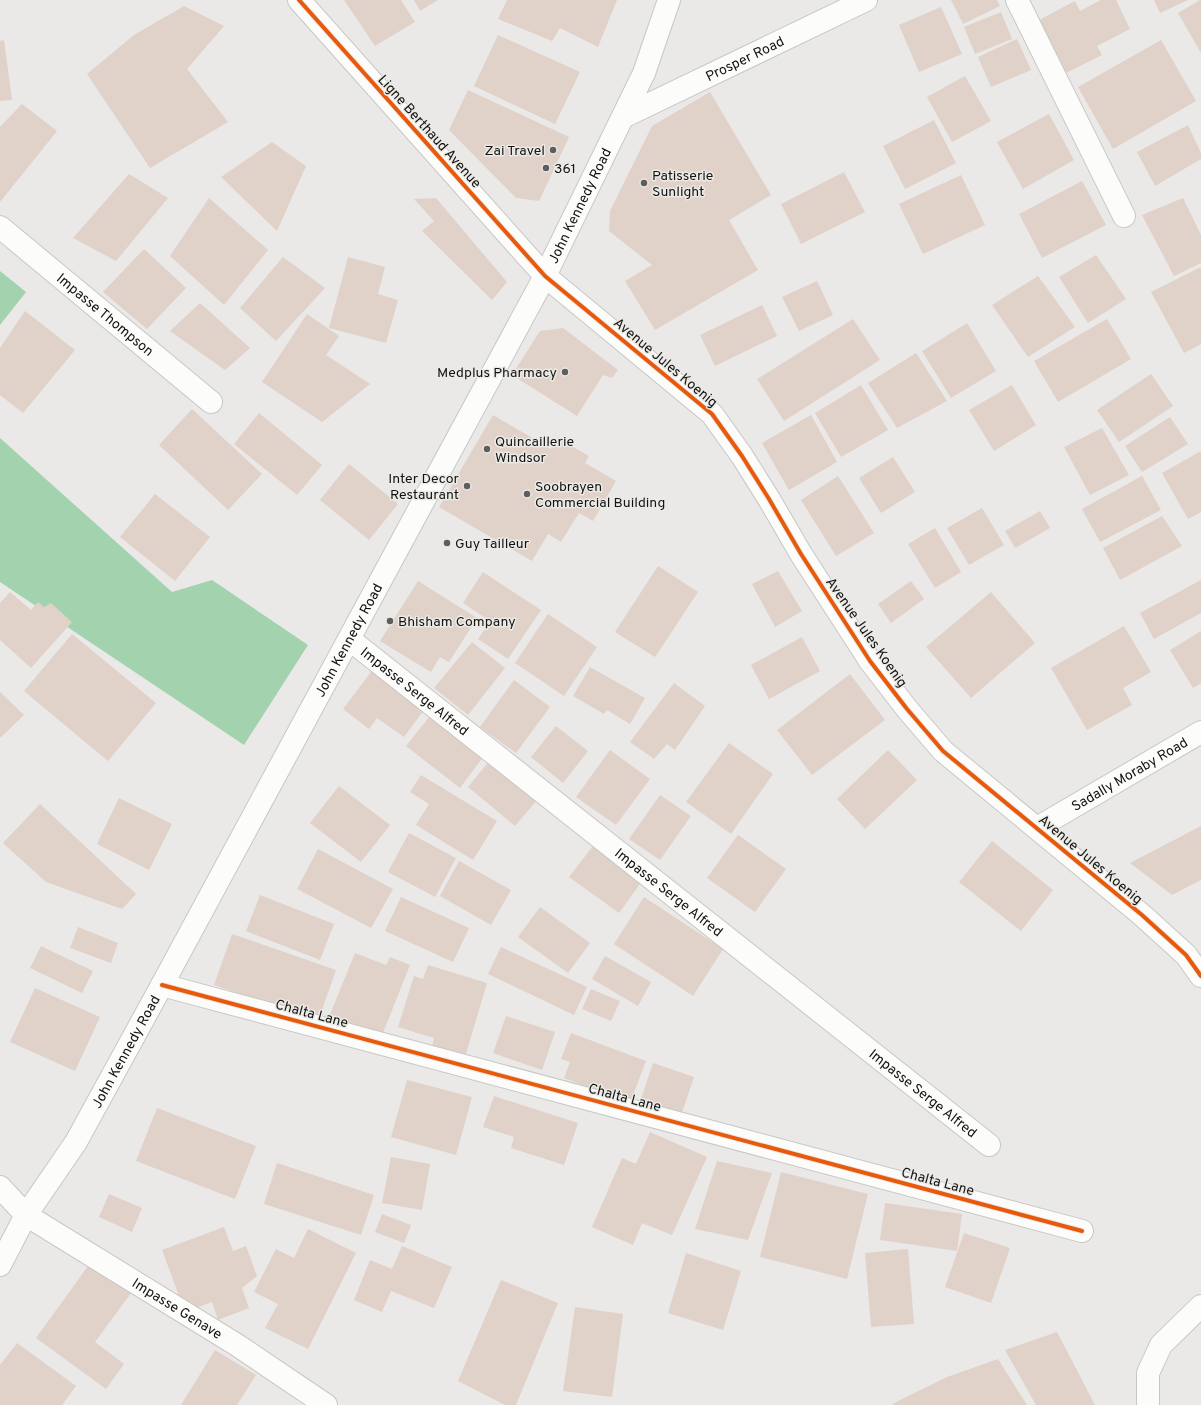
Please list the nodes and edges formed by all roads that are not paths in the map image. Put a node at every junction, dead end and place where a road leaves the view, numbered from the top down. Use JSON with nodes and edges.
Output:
{"nodes":[{"id":1,"x":299,"y":0,"type":"edge"},
{"id":2,"x":669,"y":0,"type":"edge"},
{"id":3,"x":866,"y":0,"type":"edge"},
{"id":4,"x":1017,"y":0,"type":"edge"},
{"id":5,"x":623,"y":116,"type":"junction"},
{"id":6,"x":1124,"y":216,"type":"dead end"},
{"id":7,"x":0,"y":227,"type":"edge"},
{"id":8,"x":545,"y":276,"type":"junction"},
{"id":9,"x":211,"y":402,"type":"dead end"},
{"id":10,"x":349,"y":639,"type":"junction"},
{"id":11,"x":1201,"y":732,"type":"edge"},
{"id":12,"x":1037,"y":828,"type":"junction"},
{"id":13,"x":1201,"y":976,"type":"edge"},
{"id":14,"x":162,"y":984,"type":"junction"},
{"id":15,"x":989,"y":1145,"type":"dead end"},
{"id":16,"x":0,"y":1187,"type":"edge"},
{"id":17,"x":26,"y":1215,"type":"junction"},
{"id":18,"x":1082,"y":1231,"type":"dead end"},
{"id":19,"x":0,"y":1266,"type":"edge"},
{"id":20,"x":1201,"y":1306,"type":"edge"},
{"id":21,"x":326,"y":1405,"type":"edge"},
{"id":22,"x":1148,"y":1405,"type":"edge"}],
"edges":[{"from":1,"to":8,"type":"street","name":"Ligne Berthaud Avenue"},
{"from":2,"to":5,"type":"street","name":"John Kennedy Road"},
{"from":3,"to":5,"type":"street","name":"Prosper Road"},
{"from":4,"to":6,"type":"street"},
{"from":5,"to":8,"type":"street","name":"John Kennedy Road"},
{"from":7,"to":9,"type":"street","name":"Impasse Thompson"},
{"from":8,"to":10,"type":"street","name":"John Kennedy Road"},
{"from":8,"to":12,"type":"street","name":"Avenue Jules Koenig"},
{"from":10,"to":14,"type":"street","name":"John Kennedy Road"},
{"from":10,"to":15,"type":"street","name":"Impasse Serge Alfred"},
{"from":11,"to":12,"type":"street","name":"Sadally Moraby Road"},
{"from":12,"to":13,"type":"street","name":"Avenue Jules Koenig"},
{"from":14,"to":17,"type":"street","name":"John Kennedy Road"},
{"from":14,"to":18,"type":"street","name":"Chalta Lane"},
{"from":16,"to":17,"type":"street","name":"Impasse Genave"},
{"from":17,"to":19,"type":"street","name":"John Kennedy Road"},
{"from":17,"to":21,"type":"street","name":"Impasse Genave"},
{"from":20,"to":22,"type":"street"}]}
